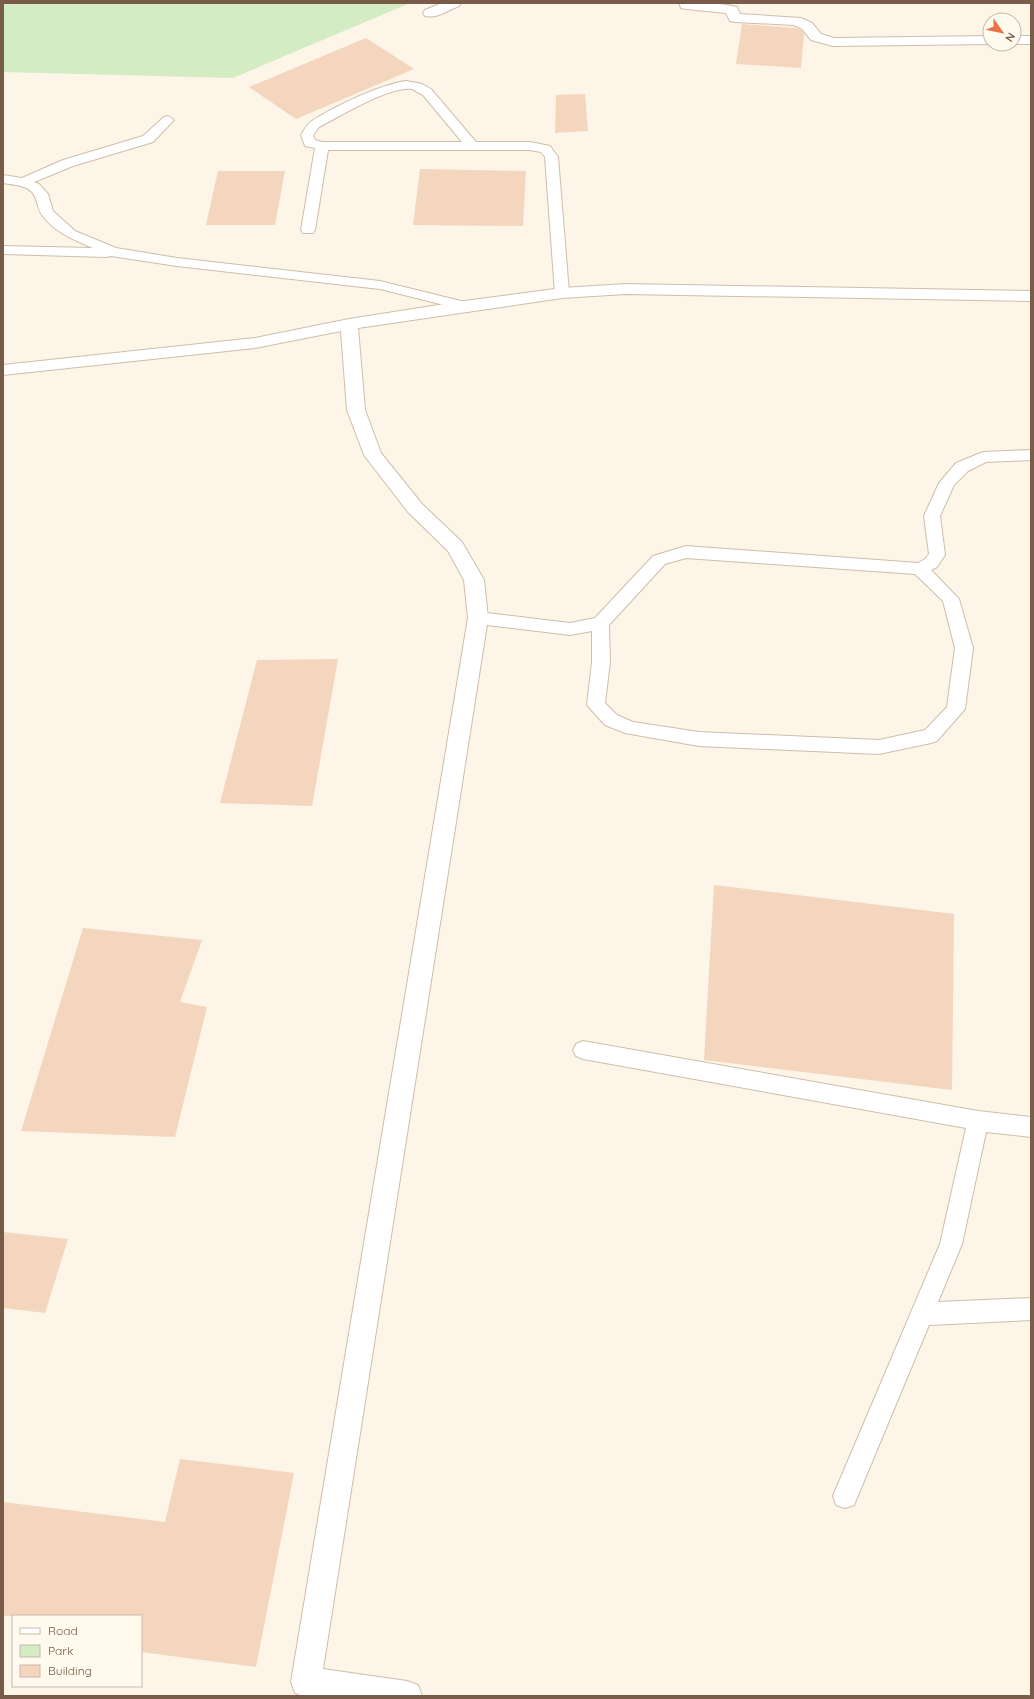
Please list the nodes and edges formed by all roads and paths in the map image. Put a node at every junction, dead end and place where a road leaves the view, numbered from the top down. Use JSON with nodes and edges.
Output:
{"nodes":[{"id":1,"x":454,"y":3,"type":"edge"},
{"id":2,"x":686,"y":3,"type":"edge"},
{"id":3,"x":430,"y":13,"type":"dead end"},
{"id":4,"x":982,"y":40,"type":"edge"},
{"id":5,"x":168,"y":120,"type":"dead end"},
{"id":6,"x":322,"y":146,"type":"junction"},
{"id":7,"x":472,"y":146,"type":"junction"},
{"id":8,"x":3,"y":179,"type":"edge"},
{"id":9,"x":22,"y":182,"type":"junction"},
{"id":10,"x":308,"y":230,"type":"dead end"},
{"id":11,"x":3,"y":250,"type":"edge"},
{"id":12,"x":123,"y":254,"type":"junction"},
{"id":13,"x":562,"y":293,"type":"junction"},
{"id":14,"x":1031,"y":296,"type":"edge"},
{"id":15,"x":464,"y":306,"type":"junction"},
{"id":16,"x":349,"y":324,"type":"junction"},
{"id":17,"x":3,"y":370,"type":"edge"},
{"id":18,"x":1031,"y":455,"type":"edge"},
{"id":19,"x":919,"y":569,"type":"junction"},
{"id":20,"x":478,"y":618,"type":"junction"},
{"id":21,"x":600,"y":623,"type":"junction"},
{"id":22,"x":583,"y":1050,"type":"dead end"},
{"id":23,"x":978,"y":1121,"type":"junction"},
{"id":24,"x":1031,"y":1127,"type":"edge"},
{"id":25,"x":1031,"y":1309,"type":"edge"},
{"id":26,"x":922,"y":1314,"type":"junction"},
{"id":27,"x":845,"y":1496,"type":"dead end"},
{"id":28,"x":407,"y":1696,"type":"edge"}],
"edges":[{"from":1,"to":3,"type":"street"},
{"from":2,"to":4,"type":"street"},
{"from":5,"to":9,"type":"lane"},
{"from":6,"to":7,"type":"lane"},
{"from":6,"to":7,"type":"lane"},
{"from":6,"to":10,"type":"lane"},
{"from":7,"to":13,"type":"lane"},
{"from":8,"to":9,"type":"lane"},
{"from":9,"to":12,"type":"lane"},
{"from":11,"to":12,"type":"lane"},
{"from":12,"to":15,"type":"lane"},
{"from":13,"to":14,"type":"street"},
{"from":13,"to":15,"type":"street"},
{"from":15,"to":16,"type":"street"},
{"from":16,"to":17,"type":"street"},
{"from":16,"to":20,"type":"street"},
{"from":18,"to":19,"type":"lane"},
{"from":19,"to":21,"type":"lane"},
{"from":19,"to":21,"type":"lane"},
{"from":20,"to":21,"type":"lane"},
{"from":20,"to":28,"type":"street"},
{"from":22,"to":23,"type":"lane"},
{"from":23,"to":24,"type":"lane"},
{"from":23,"to":26,"type":"lane"},
{"from":25,"to":26,"type":"lane"},
{"from":26,"to":27,"type":"lane"}]}
